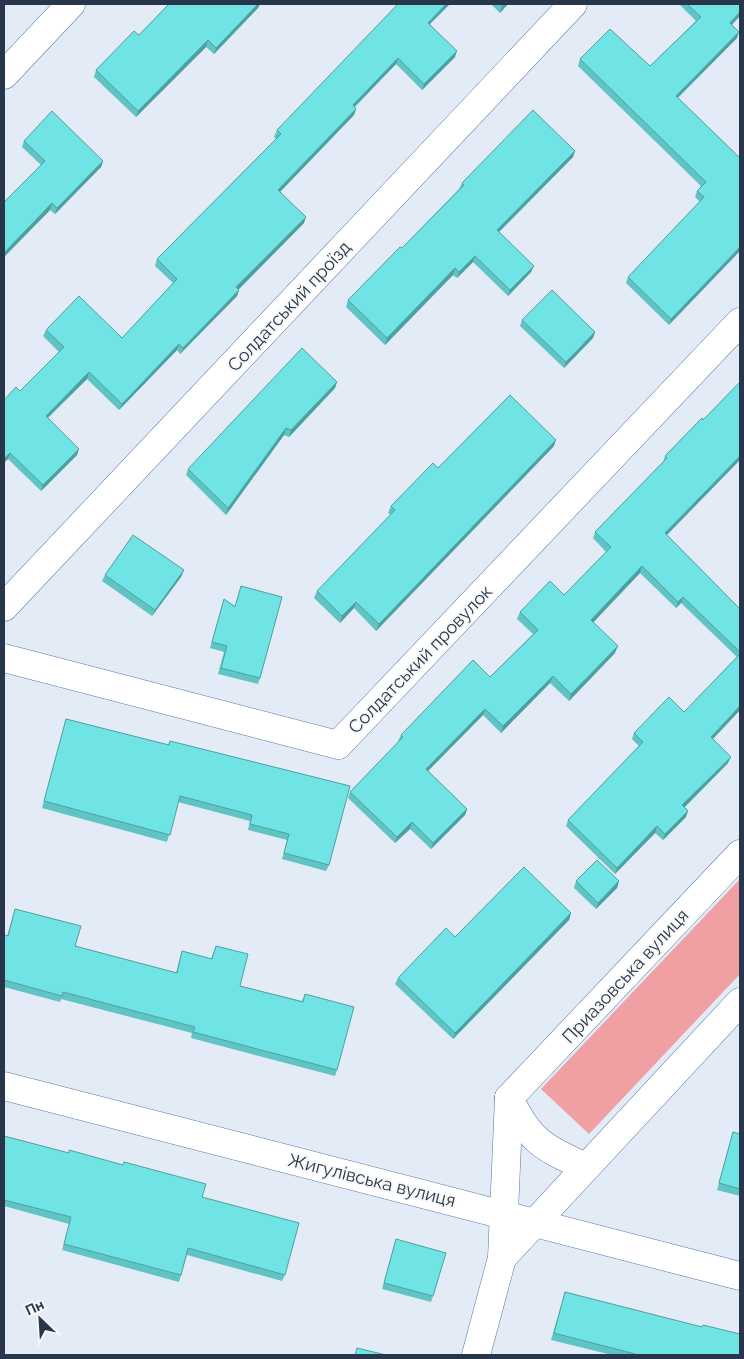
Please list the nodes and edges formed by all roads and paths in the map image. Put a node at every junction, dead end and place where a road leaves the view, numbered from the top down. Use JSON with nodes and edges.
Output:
{"nodes":[{"id":1,"x":71,"y":4,"type":"edge"},
{"id":2,"x":573,"y":4,"type":"edge"},
{"id":3,"x":4,"y":75,"type":"edge"},
{"id":4,"x":740,"y":322,"type":"edge"},
{"id":5,"x":4,"y":607,"type":"edge"},
{"id":6,"x":4,"y":658,"type":"edge"},
{"id":7,"x":740,"y":854,"type":"edge"},
{"id":8,"x":740,"y":1002,"type":"edge"},
{"id":9,"x":4,"y":1086,"type":"edge"},
{"id":10,"x":510,"y":1098,"type":"junction"},
{"id":11,"x":585,"y":1167,"type":"junction"},
{"id":12,"x":504,"y":1214,"type":"junction"},
{"id":13,"x":535,"y":1222,"type":"junction"},
{"id":14,"x":502,"y":1258,"type":"junction"},
{"id":15,"x":740,"y":1276,"type":"edge"},
{"id":16,"x":476,"y":1355,"type":"edge"}],
"edges":[{"from":1,"to":3,"type":"street"},
{"from":2,"to":5,"type":"street","name":"Солдатський проїзд"},
{"from":4,"to":6,"type":"street","name":"Солдатський провулок"},
{"from":7,"to":10,"type":"street","name":"Приазовська вулиця"},
{"from":8,"to":11,"type":"street"},
{"from":9,"to":12,"type":"street","name":"Жигулівська вулиця"},
{"from":10,"to":11,"type":"street"},
{"from":10,"to":12,"type":"street"},
{"from":11,"to":13,"type":"street"},
{"from":12,"to":13,"type":"street","name":"Жигулівська вулиця"},
{"from":12,"to":14,"type":"street"},
{"from":13,"to":14,"type":"street"},
{"from":13,"to":15,"type":"street","name":"Жигулівська вулиця"},
{"from":14,"to":16,"type":"street"}]}
